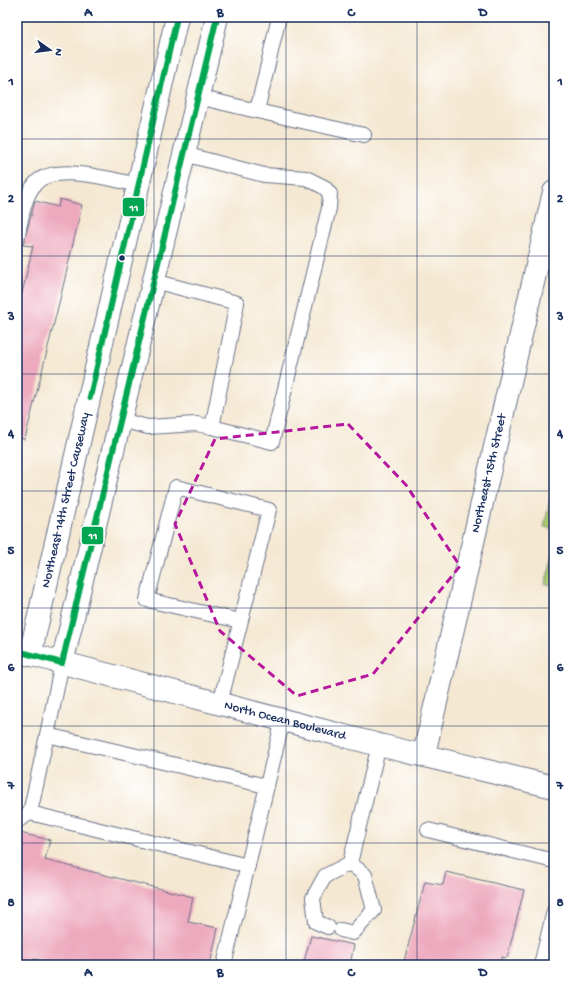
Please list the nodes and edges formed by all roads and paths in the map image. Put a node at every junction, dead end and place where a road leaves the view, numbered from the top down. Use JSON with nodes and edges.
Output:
{"nodes":[{"id":1,"x":177,"y":17,"type":"edge"},
{"id":2,"x":217,"y":17,"type":"edge"},
{"id":3,"x":279,"y":17,"type":"edge"},
{"id":4,"x":198,"y":97,"type":"junction"},
{"id":5,"x":257,"y":111,"type":"junction"},
{"id":6,"x":364,"y":135,"type":"dead end"},
{"id":7,"x":184,"y":154,"type":"junction"},
{"id":8,"x":138,"y":186,"type":"junction"},
{"id":9,"x":554,"y":192,"type":"edge"},
{"id":10,"x":551,"y":220,"type":"edge"},
{"id":11,"x":17,"y":239,"type":"edge"},
{"id":12,"x":154,"y":281,"type":"junction"},
{"id":13,"x":120,"y":420,"type":"junction"},
{"id":14,"x":212,"y":427,"type":"junction"},
{"id":15,"x":240,"y":621,"type":"junction"},
{"id":16,"x":24,"y":653,"type":"edge"},
{"id":17,"x":62,"y":663,"type":"junction"},
{"id":18,"x":220,"y":703,"type":"junction"},
{"id":19,"x":283,"y":719,"type":"junction"},
{"id":20,"x":47,"y":735,"type":"junction"},
{"id":21,"x":379,"y":745,"type":"junction"},
{"id":22,"x":424,"y":754,"type":"junction"},
{"id":23,"x":266,"y":786,"type":"junction"},
{"id":24,"x":554,"y":787,"type":"edge"},
{"id":25,"x":30,"y":814,"type":"junction"},
{"id":26,"x":17,"y":821,"type":"edge"},
{"id":27,"x":428,"y":830,"type":"dead end"},
{"id":28,"x":554,"y":861,"type":"edge"},
{"id":29,"x":350,"y":863,"type":"junction"},
{"id":30,"x":248,"y":866,"type":"junction"},
{"id":31,"x":554,"y":911,"type":"edge"},
{"id":32,"x":224,"y":965,"type":"edge"},
{"id":33,"x":541,"y":965,"type":"edge"}],
"edges":[{"from":1,"to":8,"type":"main road","name":"Northeast 14th Street Causeway"},
{"from":2,"to":4,"type":"main road"},
{"from":3,"to":5,"type":"lane"},
{"from":4,"to":5,"type":"lane"},
{"from":4,"to":7,"type":"main road"},
{"from":5,"to":6,"type":"lane"},
{"from":7,"to":12,"type":"main road"},
{"from":7,"to":14,"type":"lane"},
{"from":8,"to":11,"type":"lane"},
{"from":8,"to":16,"type":"main road","name":"Northeast 14th Street Causeway"},
{"from":9,"to":10,"type":"main road","name":"Northeast 15th Street"},
{"from":10,"to":22,"type":"main road","name":"Northeast 15th Street"},
{"from":12,"to":13,"type":"main road"},
{"from":12,"to":14,"type":"lane"},
{"from":13,"to":14,"type":"lane"},
{"from":13,"to":17,"type":"main road"},
{"from":15,"to":15,"type":"lane"},
{"from":15,"to":18,"type":"lane"},
{"from":16,"to":17,"type":"main road","name":"North Ocean Boulevard"},
{"from":17,"to":18,"type":"main road","name":"North Ocean Boulevard"},
{"from":17,"to":20,"type":"lane"},
{"from":18,"to":19,"type":"main road","name":"North Ocean Boulevard"},
{"from":19,"to":21,"type":"main road","name":"North Ocean Boulevard"},
{"from":19,"to":23,"type":"lane"},
{"from":20,"to":23,"type":"lane"},
{"from":20,"to":25,"type":"lane"},
{"from":21,"to":22,"type":"main road","name":"North Ocean Boulevard"},
{"from":21,"to":29,"type":"lane"},
{"from":22,"to":24,"type":"main road","name":"North Ocean Boulevard"},
{"from":23,"to":30,"type":"lane"},
{"from":25,"to":26,"type":"lane"},
{"from":25,"to":30,"type":"lane"},
{"from":27,"to":28,"type":"lane"},
{"from":29,"to":29,"type":"lane"},
{"from":30,"to":32,"type":"lane"},
{"from":31,"to":33,"type":"lane"}]}
